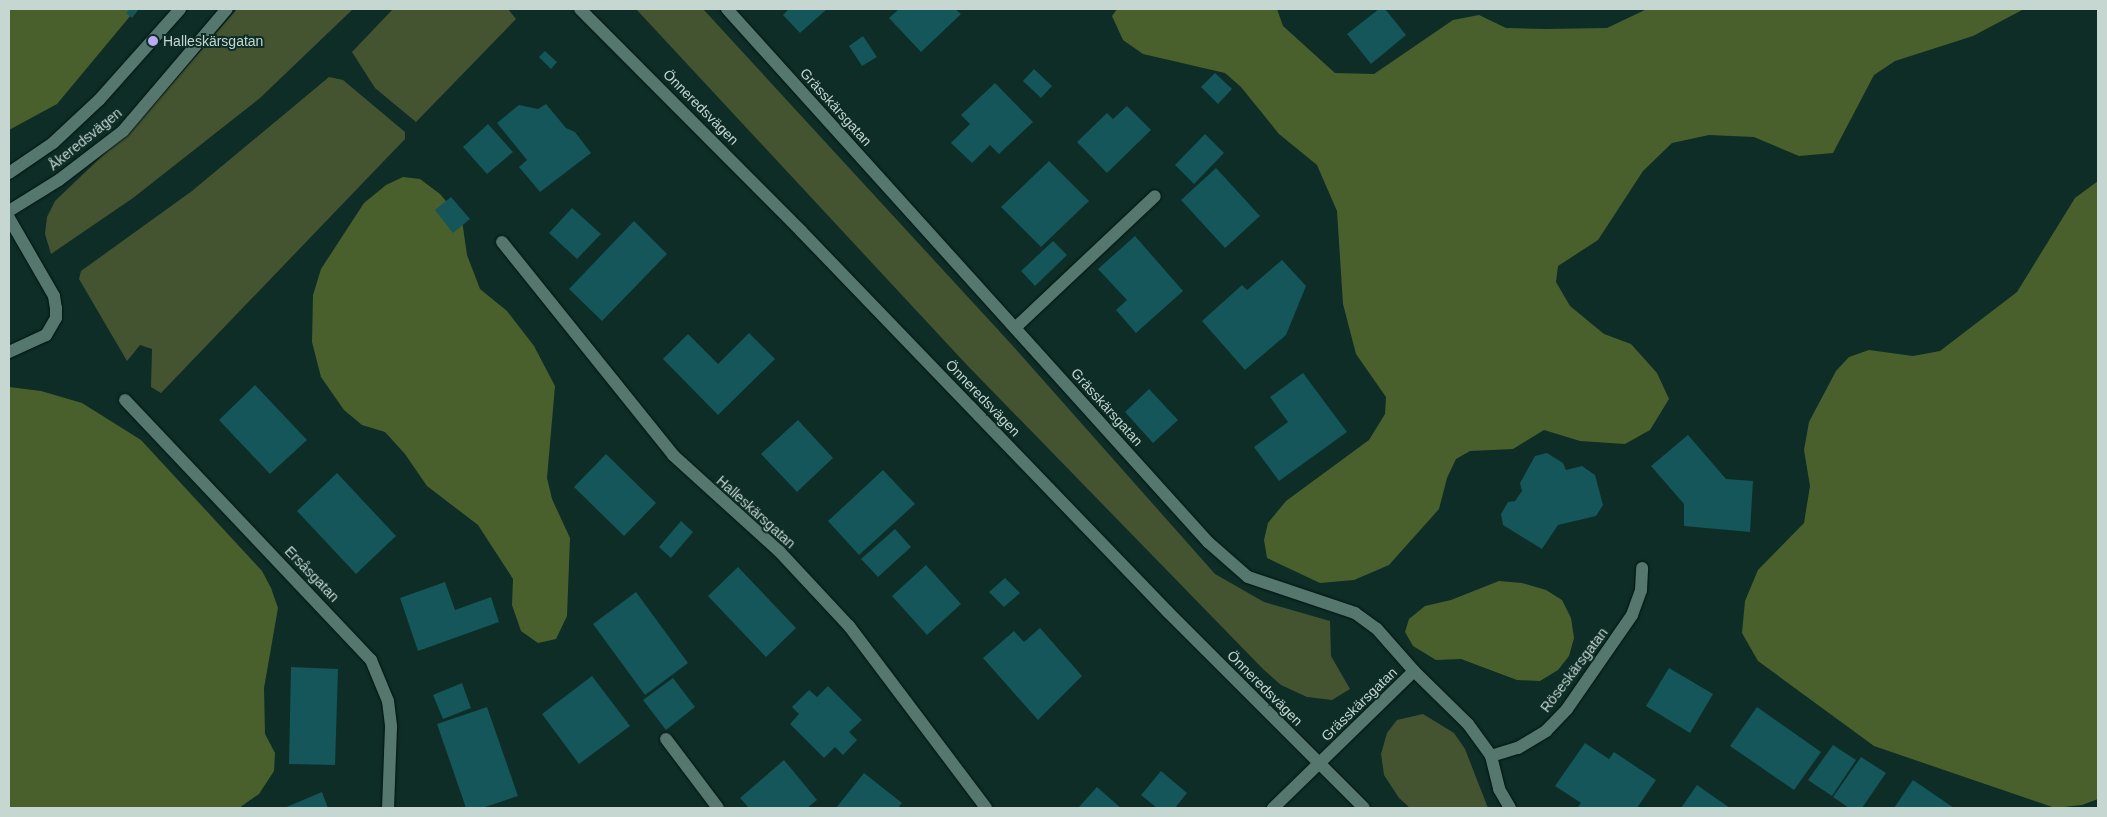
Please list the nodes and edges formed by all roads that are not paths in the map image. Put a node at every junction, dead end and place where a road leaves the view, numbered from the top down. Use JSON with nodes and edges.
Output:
{"nodes":[{"id":1,"x":180,"y":9,"type":"edge"},
{"id":2,"x":227,"y":9,"type":"edge"},
{"id":3,"x":580,"y":9,"type":"edge"},
{"id":4,"x":727,"y":9,"type":"edge"},
{"id":5,"x":9,"y":173,"type":"edge"},
{"id":6,"x":1155,"y":196,"type":"dead end"},
{"id":7,"x":9,"y":211,"type":"edge"},
{"id":8,"x":9,"y":218,"type":"edge"},
{"id":9,"x":502,"y":242,"type":"dead end"},
{"id":10,"x":1015,"y":328,"type":"junction"},
{"id":11,"x":9,"y":352,"type":"edge"},
{"id":12,"x":125,"y":400,"type":"dead end"},
{"id":13,"x":1642,"y":568,"type":"dead end"},
{"id":14,"x":1414,"y":671,"type":"junction"},
{"id":15,"x":666,"y":739,"type":"dead end"},
{"id":16,"x":1491,"y":756,"type":"junction"},
{"id":17,"x":1318,"y":764,"type":"junction"},
{"id":18,"x":388,"y":808,"type":"edge"},
{"id":19,"x":718,"y":808,"type":"edge"},
{"id":20,"x":986,"y":808,"type":"edge"},
{"id":21,"x":1273,"y":808,"type":"edge"},
{"id":22,"x":1364,"y":808,"type":"edge"},
{"id":23,"x":1510,"y":808,"type":"edge"}],
"edges":[{"from":1,"to":5,"type":"street","name":"Åkeredsvägen"},
{"from":2,"to":7,"type":"street","name":"Åkeredsvägen"},
{"from":3,"to":17,"type":"street","name":"Önneredsvägen"},
{"from":4,"to":10,"type":"street","name":"Grässkärsgatan"},
{"from":6,"to":10,"type":"street"},
{"from":8,"to":11,"type":"street"},
{"from":9,"to":20,"type":"street","name":"Halleskärsgatan"},
{"from":10,"to":14,"type":"street","name":"Grässkärsgatan"},
{"from":12,"to":18,"type":"street","name":"Ersåsgatan"},
{"from":13,"to":16,"type":"street","name":"Röseskärsgatan"},
{"from":14,"to":16,"type":"street"},
{"from":14,"to":17,"type":"street","name":"Grässkärsgatan"},
{"from":15,"to":19,"type":"street"},
{"from":16,"to":23,"type":"street"},
{"from":17,"to":21,"type":"street","name":"Grässkärsgatan"},
{"from":17,"to":22,"type":"street","name":"Önneredsvägen"}]}
